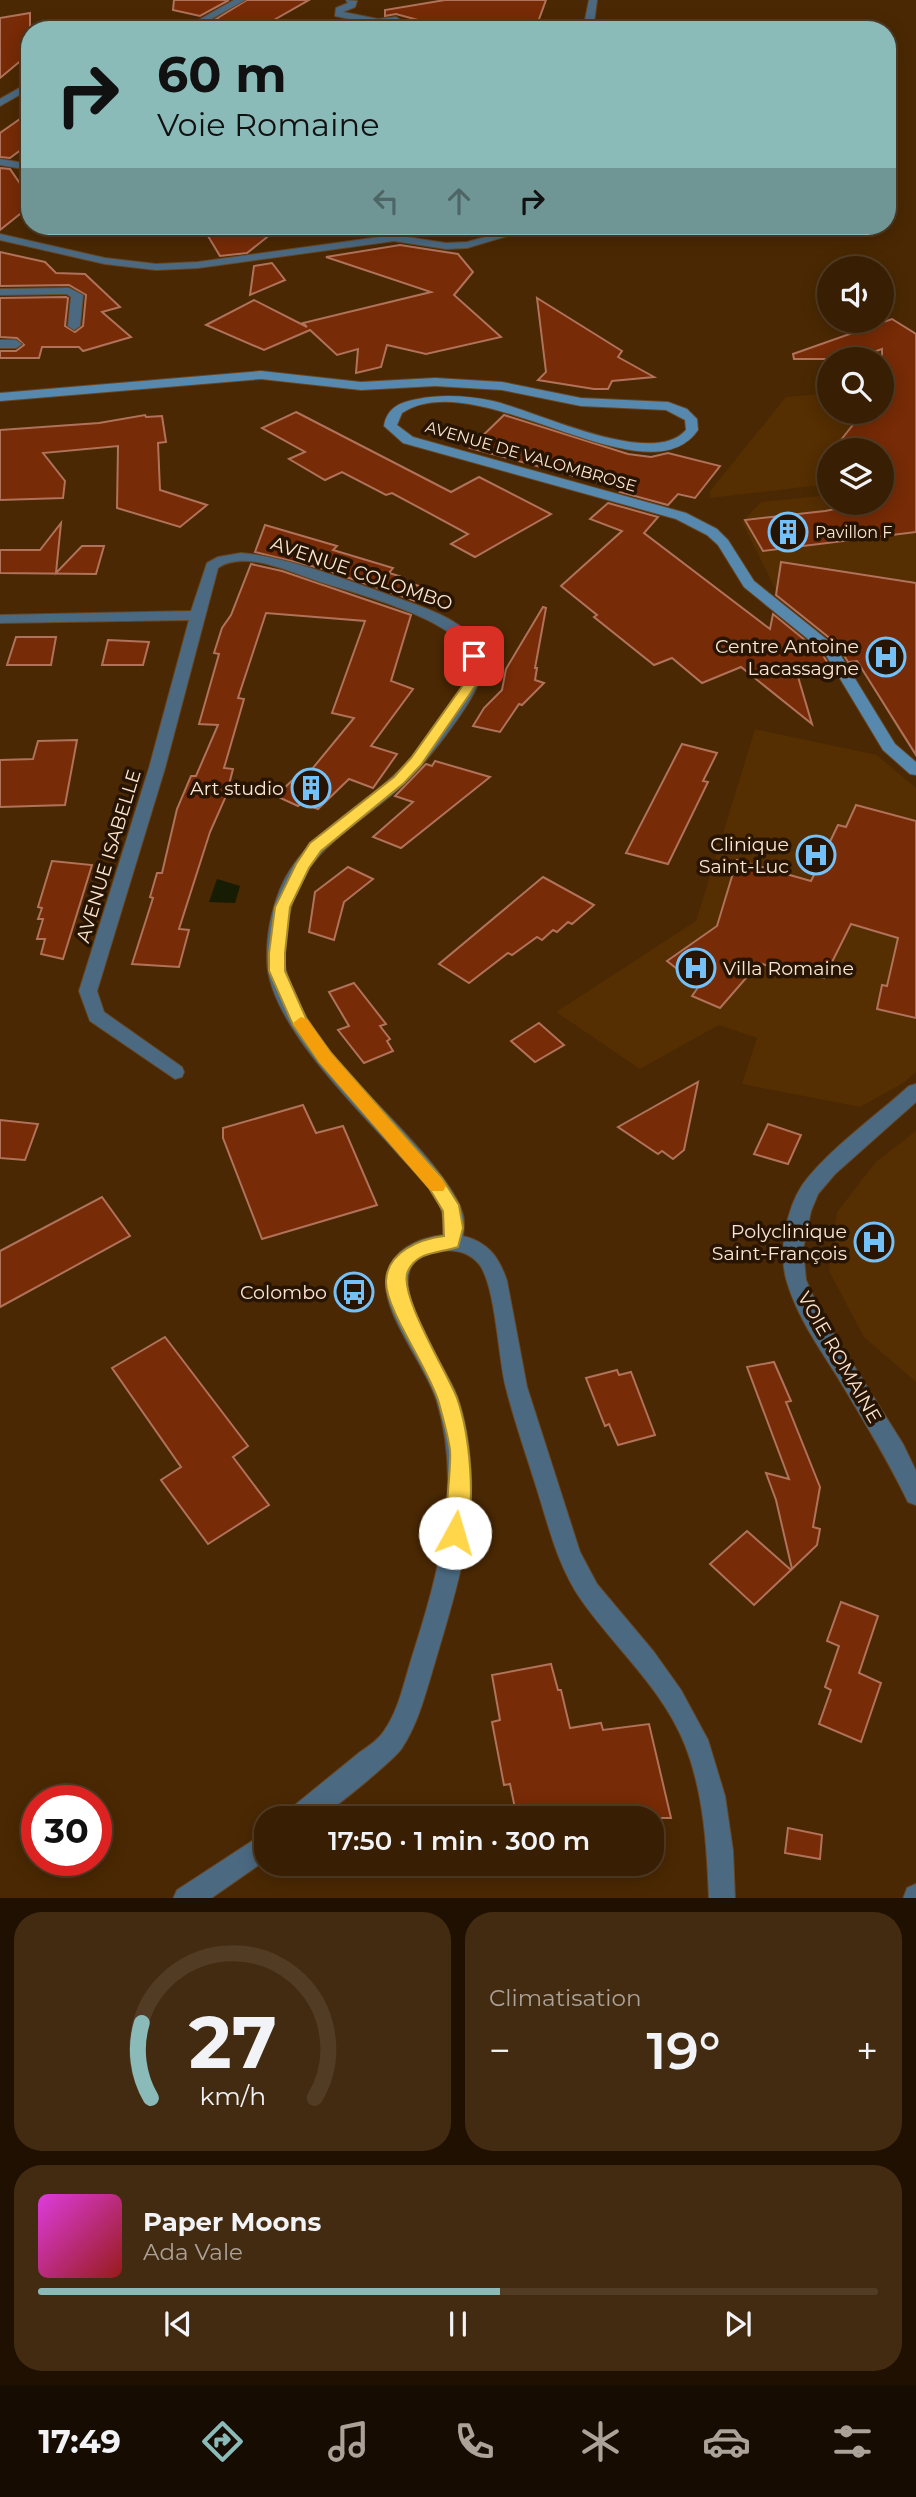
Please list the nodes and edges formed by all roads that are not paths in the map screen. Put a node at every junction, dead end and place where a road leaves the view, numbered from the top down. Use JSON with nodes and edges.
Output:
{"nodes":[{"id":1,"x":241,"y":0,"type":"edge"},
{"id":2,"x":350,"y":0,"type":"edge"},
{"id":3,"x":593,"y":0,"type":"edge"},
{"id":4,"x":396,"y":20,"type":"dead end"},
{"id":5,"x":202,"y":21,"type":"edge"},
{"id":6,"x":373,"y":21,"type":"edge"},
{"id":7,"x":387,"y":21,"type":"edge"},
{"id":8,"x":590,"y":21,"type":"edge"},
{"id":9,"x":21,"y":92,"type":"edge"},
{"id":10,"x":0,"y":103,"type":"edge"},
{"id":11,"x":0,"y":162,"type":"edge"},
{"id":12,"x":21,"y":166,"type":"edge"},
{"id":13,"x":505,"y":235,"type":"edge"},
{"id":14,"x":0,"y":237,"type":"edge"},
{"id":15,"x":0,"y":292,"type":"edge"},
{"id":16,"x":74,"y":326,"type":"dead end"},
{"id":17,"x":0,"y":344,"type":"edge"},
{"id":18,"x":16,"y":344,"type":"dead end"},
{"id":19,"x":0,"y":397,"type":"edge"},
{"id":20,"x":197,"y":615,"type":"junction"},
{"id":21,"x":0,"y":619,"type":"edge"},
{"id":22,"x":916,"y":769,"type":"edge"},
{"id":23,"x":175,"y":1072,"type":"dead end"},
{"id":24,"x":916,"y":1091,"type":"edge"},
{"id":25,"x":452,"y":1242,"type":"junction"},
{"id":26,"x":916,"y":1495,"type":"edge"},
{"id":27,"x":314,"y":1806,"type":"edge"},
{"id":28,"x":254,"y":1853,"type":"edge"},
{"id":29,"x":187,"y":1898,"type":"edge"},
{"id":30,"x":722,"y":1898,"type":"edge"}],
"edges":[{"from":1,"to":5,"type":"street"},
{"from":2,"to":6,"type":"street"},
{"from":3,"to":8,"type":"street"},
{"from":4,"to":7,"type":"street"},
{"from":9,"to":10,"type":"street"},
{"from":11,"to":12,"type":"street"},
{"from":13,"to":14,"type":"street"},
{"from":15,"to":16,"type":"street"},
{"from":17,"to":18,"type":"street"},
{"from":19,"to":22,"type":"main road","name":"AVENUE DE VALOMBROSE"},
{"from":20,"to":21,"type":"street"},
{"from":20,"to":23,"type":"street","name":"AVENUE ISABELLE"},
{"from":20,"to":25,"type":"street","name":"AVENUE COLOMBO"},
{"from":24,"to":26,"type":"street","name":"VOIE ROMAINE"},
{"from":25,"to":27,"type":"street"},
{"from":25,"to":30,"type":"street"},
{"from":28,"to":29,"type":"street"}]}
